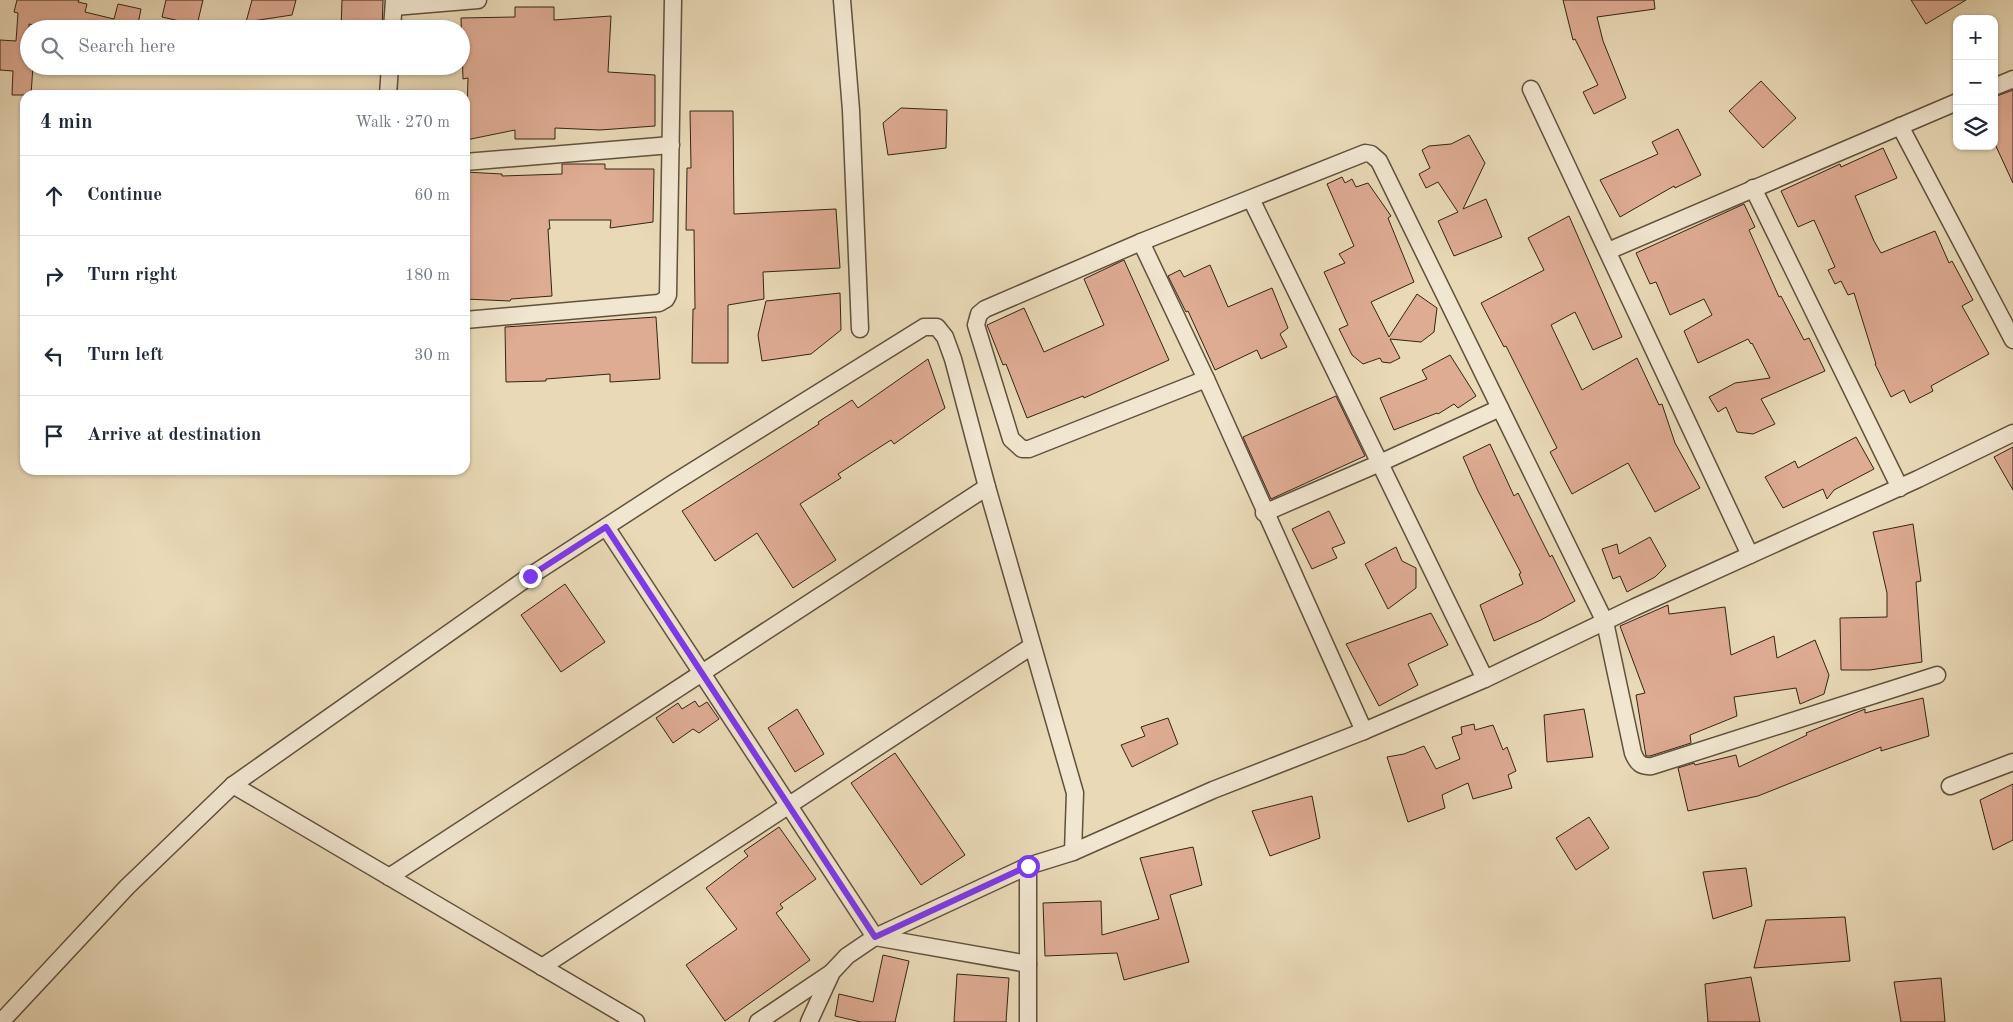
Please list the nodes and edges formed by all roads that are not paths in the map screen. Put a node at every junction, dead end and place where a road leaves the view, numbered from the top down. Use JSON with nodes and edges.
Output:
{"nodes":[{"id":1,"x":478,"y":0,"type":"edge"},
{"id":2,"x":673,"y":0,"type":"edge"},
{"id":3,"x":842,"y":0,"type":"edge"},
{"id":4,"x":394,"y":3,"type":"edge"},
{"id":5,"x":393,"y":20,"type":"edge"},
{"id":6,"x":389,"y":75,"type":"edge"},
{"id":7,"x":2013,"y":79,"type":"edge"},
{"id":8,"x":1998,"y":85,"type":"edge"},
{"id":9,"x":1531,"y":89,"type":"dead end"},
{"id":10,"x":388,"y":90,"type":"edge"},
{"id":11,"x":1953,"y":104,"type":"edge"},
{"id":12,"x":1900,"y":126,"type":"junction"},
{"id":13,"x":671,"y":145,"type":"junction"},
{"id":14,"x":470,"y":162,"type":"edge"},
{"id":15,"x":1753,"y":188,"type":"junction"},
{"id":16,"x":1251,"y":199,"type":"junction"},
{"id":17,"x":1141,"y":242,"type":"junction"},
{"id":18,"x":1608,"y":251,"type":"junction"},
{"id":19,"x":470,"y":320,"type":"edge"},
{"id":20,"x":860,"y":329,"type":"dead end"},
{"id":21,"x":2013,"y":340,"type":"edge"},
{"id":22,"x":1206,"y":379,"type":"junction"},
{"id":23,"x":1500,"y":408,"type":"junction"},
{"id":24,"x":2013,"y":433,"type":"edge"},
{"id":25,"x":1380,"y":463,"type":"junction"},
{"id":26,"x":987,"y":487,"type":"junction"},
{"id":27,"x":1900,"y":488,"type":"junction"},
{"id":28,"x":1264,"y":513,"type":"junction"},
{"id":29,"x":606,"y":527,"type":"junction"},
{"id":30,"x":1750,"y":555,"type":"junction"},
{"id":31,"x":1605,"y":622,"type":"junction"},
{"id":32,"x":1032,"y":646,"type":"junction"},
{"id":33,"x":702,"y":673,"type":"junction"},
{"id":34,"x":1936,"y":674,"type":"dead end"},
{"id":35,"x":1485,"y":680,"type":"junction"},
{"id":36,"x":1364,"y":731,"type":"junction"},
{"id":37,"x":2013,"y":762,"type":"edge"},
{"id":38,"x":233,"y":785,"type":"junction"},
{"id":39,"x":1950,"y":786,"type":"dead end"},
{"id":40,"x":789,"y":806,"type":"junction"},
{"id":41,"x":1073,"y":852,"type":"junction"},
{"id":42,"x":1028,"y":866,"type":"junction"},
{"id":43,"x":389,"y":877,"type":"junction"},
{"id":44,"x":875,"y":937,"type":"junction"},
{"id":45,"x":1028,"y":964,"type":"junction"},
{"id":46,"x":542,"y":967,"type":"junction"},
{"id":47,"x":832,"y":972,"type":"junction"},
{"id":48,"x":1,"y":1022,"type":"edge"},
{"id":49,"x":636,"y":1022,"type":"edge"},
{"id":50,"x":758,"y":1022,"type":"edge"},
{"id":51,"x":809,"y":1022,"type":"edge"},
{"id":52,"x":1028,"y":1022,"type":"edge"}],
"edges":[{"from":1,"to":4,"type":"street"},
{"from":2,"to":13,"type":"street"},
{"from":3,"to":20,"type":"street"},
{"from":4,"to":5,"type":"street"},
{"from":6,"to":10,"type":"street"},
{"from":7,"to":8,"type":"street"},
{"from":9,"to":18,"type":"street"},
{"from":11,"to":12,"type":"street"},
{"from":12,"to":15,"type":"street"},
{"from":12,"to":21,"type":"street"},
{"from":13,"to":14,"type":"street"},
{"from":13,"to":19,"type":"street"},
{"from":15,"to":18,"type":"street"},
{"from":15,"to":27,"type":"street"},
{"from":16,"to":17,"type":"street"},
{"from":16,"to":23,"type":"street"},
{"from":16,"to":25,"type":"street"},
{"from":17,"to":22,"type":"street"},
{"from":17,"to":22,"type":"street"},
{"from":18,"to":30,"type":"street"},
{"from":22,"to":28,"type":"street"},
{"from":23,"to":25,"type":"street"},
{"from":23,"to":31,"type":"street"},
{"from":24,"to":27,"type":"street"},
{"from":25,"to":28,"type":"street"},
{"from":25,"to":35,"type":"street"},
{"from":26,"to":29,"type":"street"},
{"from":26,"to":32,"type":"street"},
{"from":26,"to":33,"type":"street"},
{"from":27,"to":30,"type":"street"},
{"from":28,"to":36,"type":"street"},
{"from":29,"to":33,"type":"street"},
{"from":29,"to":38,"type":"street"},
{"from":30,"to":31,"type":"street"},
{"from":31,"to":34,"type":"street"},
{"from":31,"to":35,"type":"street"},
{"from":32,"to":40,"type":"street"},
{"from":32,"to":41,"type":"street"},
{"from":33,"to":40,"type":"street"},
{"from":33,"to":43,"type":"street"},
{"from":35,"to":36,"type":"street"},
{"from":36,"to":41,"type":"street"},
{"from":37,"to":39,"type":"street"},
{"from":38,"to":43,"type":"street"},
{"from":38,"to":48,"type":"street"},
{"from":40,"to":44,"type":"street"},
{"from":40,"to":46,"type":"street"},
{"from":41,"to":42,"type":"street"},
{"from":42,"to":44,"type":"street"},
{"from":42,"to":45,"type":"street"},
{"from":43,"to":46,"type":"street"},
{"from":44,"to":45,"type":"street"},
{"from":44,"to":47,"type":"street"},
{"from":45,"to":52,"type":"street"},
{"from":46,"to":49,"type":"street"},
{"from":47,"to":50,"type":"street"},
{"from":47,"to":51,"type":"street"}]}
